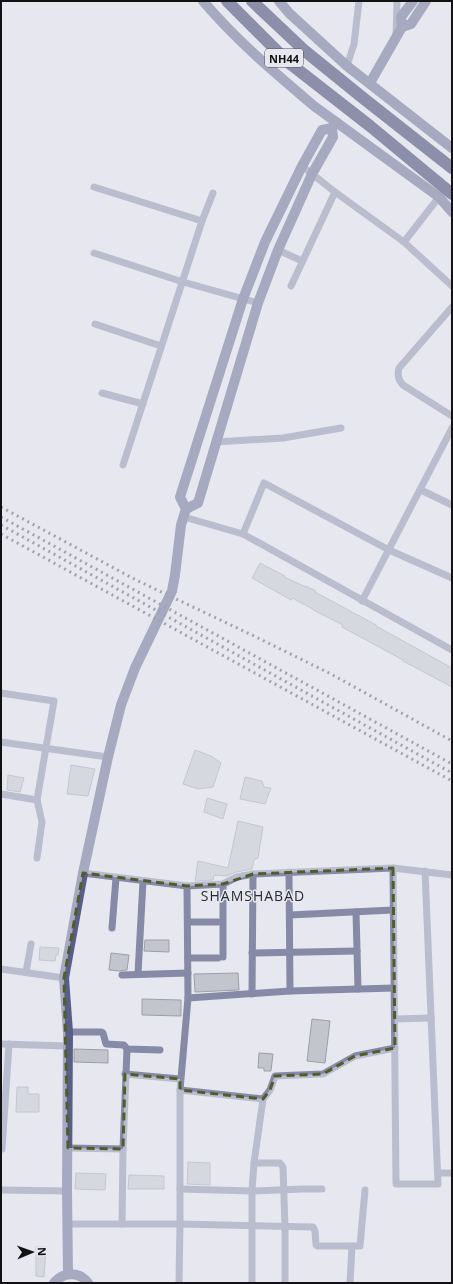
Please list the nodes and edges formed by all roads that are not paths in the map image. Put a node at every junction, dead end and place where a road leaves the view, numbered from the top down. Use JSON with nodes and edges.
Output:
{"nodes":[{"id":1,"x":203,"y":1,"type":"edge"},
{"id":2,"x":227,"y":1,"type":"edge"},
{"id":3,"x":252,"y":1,"type":"edge"},
{"id":4,"x":279,"y":1,"type":"edge"},
{"id":5,"x":359,"y":1,"type":"edge"},
{"id":6,"x":397,"y":1,"type":"edge"},
{"id":7,"x":414,"y":1,"type":"edge"},
{"id":8,"x":426,"y":1,"type":"edge"},
{"id":9,"x":402,"y":27,"type":"junction"},
{"id":10,"x":396,"y":38,"type":"junction"},
{"id":11,"x":347,"y":66,"type":"junction"},
{"id":12,"x":370,"y":83,"type":"junction"},
{"id":13,"x":334,"y":125,"type":"junction"},
{"id":14,"x":452,"y":148,"type":"edge"},
{"id":15,"x":302,"y":166,"type":"junction"},
{"id":16,"x":452,"y":168,"type":"edge"},
{"id":17,"x":312,"y":174,"type":"junction"},
{"id":18,"x":94,"y":187,"type":"dead end"},
{"id":19,"x":335,"y":192,"type":"junction"},
{"id":20,"x":214,"y":193,"type":"dead end"},
{"id":21,"x":452,"y":194,"type":"edge"},
{"id":22,"x":439,"y":197,"type":"junction"},
{"id":23,"x":452,"y":212,"type":"edge"},
{"id":24,"x":202,"y":221,"type":"junction"},
{"id":25,"x":404,"y":242,"type":"junction"},
{"id":26,"x":278,"y":250,"type":"junction"},
{"id":27,"x":94,"y":253,"type":"dead end"},
{"id":28,"x":302,"y":261,"type":"junction"},
{"id":29,"x":183,"y":282,"type":"junction"},
{"id":30,"x":291,"y":286,"type":"dead end"},
{"id":31,"x":452,"y":286,"type":"edge"},
{"id":32,"x":243,"y":299,"type":"junction"},
{"id":33,"x":258,"y":303,"type":"junction"},
{"id":34,"x":452,"y":307,"type":"edge"},
{"id":35,"x":95,"y":324,"type":"dead end"},
{"id":36,"x":161,"y":346,"type":"junction"},
{"id":37,"x":102,"y":393,"type":"dead end"},
{"id":38,"x":143,"y":404,"type":"junction"},
{"id":39,"x":452,"y":416,"type":"edge"},
{"id":40,"x":341,"y":428,"type":"dead end"},
{"id":41,"x":452,"y":428,"type":"edge"},
{"id":42,"x":216,"y":442,"type":"junction"},
{"id":43,"x":123,"y":465,"type":"dead end"},
{"id":44,"x":421,"y":490,"type":"junction"},
{"id":45,"x":452,"y":505,"type":"edge"},
{"id":46,"x":185,"y":513,"type":"junction"},
{"id":47,"x":243,"y":534,"type":"junction"},
{"id":48,"x":389,"y":550,"type":"junction"},
{"id":49,"x":452,"y":578,"type":"edge"},
{"id":50,"x":362,"y":601,"type":"junction"},
{"id":51,"x":452,"y":650,"type":"edge"},
{"id":52,"x":1,"y":693,"type":"edge"},
{"id":53,"x":1,"y":742,"type":"edge"},
{"id":54,"x":46,"y":749,"type":"junction"},
{"id":55,"x":108,"y":757,"type":"junction"},
{"id":56,"x":1,"y":794,"type":"edge"},
{"id":57,"x":37,"y":800,"type":"junction"},
{"id":58,"x":38,"y":858,"type":"dead end"},
{"id":59,"x":393,"y":868,"type":"junction"},
{"id":60,"x":425,"y":871,"type":"junction"},
{"id":61,"x":290,"y":872,"type":"junction"},
{"id":62,"x":83,"y":873,"type":"junction"},
{"id":63,"x":253,"y":874,"type":"junction"},
{"id":64,"x":452,"y":875,"type":"edge"},
{"id":65,"x":116,"y":878,"type":"junction"},
{"id":66,"x":143,"y":881,"type":"junction"},
{"id":67,"x":222,"y":884,"type":"junction"},
{"id":68,"x":187,"y":886,"type":"junction"},
{"id":69,"x":393,"y":910,"type":"junction"},
{"id":70,"x":356,"y":912,"type":"junction"},
{"id":71,"x":290,"y":915,"type":"junction"},
{"id":72,"x":188,"y":922,"type":"junction"},
{"id":73,"x":218,"y":922,"type":"dead end"},
{"id":74,"x":112,"y":928,"type":"dead end"},
{"id":75,"x":31,"y":944,"type":"dead end"},
{"id":76,"x":357,"y":951,"type":"junction"},
{"id":77,"x":290,"y":952,"type":"junction"},
{"id":78,"x":252,"y":953,"type":"junction"},
{"id":79,"x":188,"y":958,"type":"junction"},
{"id":80,"x":1,"y":969,"type":"edge"},
{"id":81,"x":26,"y":972,"type":"junction"},
{"id":82,"x":188,"y":973,"type":"junction"},
{"id":83,"x":138,"y":974,"type":"junction"},
{"id":84,"x":122,"y":975,"type":"dead end"},
{"id":85,"x":64,"y":978,"type":"junction"},
{"id":86,"x":394,"y":988,"type":"junction"},
{"id":87,"x":358,"y":989,"type":"junction"},
{"id":88,"x":290,"y":991,"type":"junction"},
{"id":89,"x":252,"y":994,"type":"junction"},
{"id":90,"x":188,"y":998,"type":"junction"},
{"id":91,"x":431,"y":1018,"type":"junction"},
{"id":92,"x":395,"y":1019,"type":"junction"},
{"id":93,"x":68,"y":1032,"type":"junction"},
{"id":94,"x":1,"y":1044,"type":"edge"},
{"id":95,"x":9,"y":1044,"type":"junction"},
{"id":96,"x":67,"y":1046,"type":"junction"},
{"id":97,"x":395,"y":1048,"type":"junction"},
{"id":98,"x":127,"y":1049,"type":"junction"},
{"id":99,"x":160,"y":1050,"type":"dead end"},
{"id":100,"x":125,"y":1074,"type":"junction"},
{"id":101,"x":180,"y":1079,"type":"junction"},
{"id":102,"x":180,"y":1090,"type":"junction"},
{"id":103,"x":263,"y":1099,"type":"junction"},
{"id":104,"x":3,"y":1107,"type":"edge"},
{"id":105,"x":68,"y":1148,"type":"junction"},
{"id":106,"x":2,"y":1149,"type":"edge"},
{"id":107,"x":123,"y":1149,"type":"junction"},
{"id":108,"x":254,"y":1163,"type":"junction"},
{"id":109,"x":438,"y":1173,"type":"junction"},
{"id":110,"x":452,"y":1173,"type":"edge"},
{"id":111,"x":180,"y":1189,"type":"junction"},
{"id":112,"x":284,"y":1189,"type":"junction"},
{"id":113,"x":322,"y":1189,"type":"dead end"},
{"id":114,"x":1,"y":1190,"type":"edge"},
{"id":115,"x":365,"y":1190,"type":"dead end"},
{"id":116,"x":252,"y":1191,"type":"junction"},
{"id":117,"x":67,"y":1192,"type":"junction"},
{"id":118,"x":68,"y":1224,"type":"junction"},
{"id":119,"x":122,"y":1224,"type":"junction"},
{"id":120,"x":180,"y":1224,"type":"junction"},
{"id":121,"x":252,"y":1227,"type":"junction"},
{"id":122,"x":285,"y":1227,"type":"junction"},
{"id":123,"x":352,"y":1246,"type":"junction"},
{"id":124,"x":68,"y":1274,"type":"junction"},
{"id":125,"x":54,"y":1283,"type":"edge"},
{"id":126,"x":88,"y":1283,"type":"edge"},
{"id":127,"x":179,"y":1283,"type":"edge"},
{"id":128,"x":252,"y":1283,"type":"edge"},
{"id":129,"x":285,"y":1283,"type":"edge"},
{"id":130,"x":350,"y":1283,"type":"edge"}],
"edges":[{"from":1,"to":13,"type":"main road"},
{"from":2,"to":21,"type":"highway","number":"NH44"},
{"from":3,"to":16,"type":"highway","number":"NH44"},
{"from":4,"to":11,"type":"main road"},
{"from":5,"to":11,"type":"street"},
{"from":6,"to":10,"type":"street"},
{"from":7,"to":9,"type":"main road"},
{"from":8,"to":9,"type":"main road"},
{"from":9,"to":10,"type":"main road"},
{"from":10,"to":12,"type":"main road"},
{"from":11,"to":12,"type":"main road"},
{"from":12,"to":14,"type":"main road"},
{"from":13,"to":15,"type":"main road"},
{"from":13,"to":17,"type":"main road"},
{"from":13,"to":22,"type":"main road"},
{"from":15,"to":17,"type":"street"},
{"from":15,"to":32,"type":"main road"},
{"from":17,"to":19,"type":"street"},
{"from":17,"to":26,"type":"main road"},
{"from":18,"to":24,"type":"street"},
{"from":19,"to":25,"type":"street"},
{"from":19,"to":28,"type":"street"},
{"from":20,"to":24,"type":"street"},
{"from":22,"to":23,"type":"main road"},
{"from":22,"to":25,"type":"street"},
{"from":24,"to":29,"type":"street"},
{"from":25,"to":31,"type":"street"},
{"from":26,"to":28,"type":"street"},
{"from":26,"to":33,"type":"main road"},
{"from":27,"to":29,"type":"street"},
{"from":28,"to":30,"type":"street"},
{"from":29,"to":32,"type":"street"},
{"from":29,"to":36,"type":"street"},
{"from":32,"to":33,"type":"street"},
{"from":32,"to":46,"type":"main road"},
{"from":33,"to":42,"type":"main road"},
{"from":34,"to":39,"type":"street"},
{"from":35,"to":36,"type":"street"},
{"from":36,"to":38,"type":"street"},
{"from":37,"to":38,"type":"street"},
{"from":38,"to":43,"type":"street"},
{"from":40,"to":42,"type":"street"},
{"from":41,"to":44,"type":"street"},
{"from":42,"to":46,"type":"main road"},
{"from":44,"to":45,"type":"street"},
{"from":44,"to":48,"type":"street"},
{"from":46,"to":47,"type":"street"},
{"from":46,"to":55,"type":"main road"},
{"from":47,"to":48,"type":"street"},
{"from":47,"to":50,"type":"street"},
{"from":48,"to":49,"type":"street"},
{"from":48,"to":50,"type":"street"},
{"from":50,"to":51,"type":"street"},
{"from":52,"to":54,"type":"street"},
{"from":53,"to":54,"type":"street"},
{"from":54,"to":55,"type":"street"},
{"from":54,"to":57,"type":"street"},
{"from":55,"to":62,"type":"main road"},
{"from":56,"to":57,"type":"street"},
{"from":57,"to":58,"type":"street"},
{"from":59,"to":60,"type":"street"},
{"from":59,"to":61,"type":"street"},
{"from":59,"to":69,"type":"street"},
{"from":60,"to":64,"type":"street"},
{"from":60,"to":91,"type":"street"},
{"from":61,"to":63,"type":"street"},
{"from":61,"to":71,"type":"street"},
{"from":62,"to":65,"type":"street"},
{"from":62,"to":85,"type":"main road"},
{"from":63,"to":67,"type":"street"},
{"from":63,"to":78,"type":"street"},
{"from":65,"to":66,"type":"street"},
{"from":65,"to":74,"type":"street"},
{"from":66,"to":68,"type":"street"},
{"from":66,"to":83,"type":"street"},
{"from":67,"to":68,"type":"street"},
{"from":67,"to":79,"type":"street"},
{"from":68,"to":72,"type":"street"},
{"from":69,"to":70,"type":"street"},
{"from":69,"to":86,"type":"street"},
{"from":70,"to":71,"type":"street"},
{"from":70,"to":76,"type":"street"},
{"from":71,"to":77,"type":"street"},
{"from":72,"to":73,"type":"street"},
{"from":72,"to":79,"type":"street"},
{"from":75,"to":81,"type":"street"},
{"from":76,"to":77,"type":"street"},
{"from":76,"to":87,"type":"street"},
{"from":77,"to":78,"type":"street"},
{"from":77,"to":88,"type":"street"},
{"from":78,"to":89,"type":"street"},
{"from":79,"to":82,"type":"street"},
{"from":80,"to":81,"type":"street"},
{"from":81,"to":85,"type":"street"},
{"from":82,"to":83,"type":"street"},
{"from":82,"to":90,"type":"street"},
{"from":83,"to":84,"type":"street"},
{"from":85,"to":93,"type":"main road"},
{"from":86,"to":87,"type":"street"},
{"from":86,"to":92,"type":"street"},
{"from":87,"to":88,"type":"street"},
{"from":88,"to":89,"type":"street"},
{"from":89,"to":90,"type":"street"},
{"from":90,"to":101,"type":"street"},
{"from":91,"to":92,"type":"street"},
{"from":91,"to":109,"type":"street"},
{"from":92,"to":97,"type":"street"},
{"from":93,"to":96,"type":"main road"},
{"from":93,"to":98,"type":"street"},
{"from":94,"to":95,"type":"street"},
{"from":95,"to":96,"type":"street"},
{"from":95,"to":104,"type":"street"},
{"from":96,"to":105,"type":"main road"},
{"from":97,"to":103,"type":"street"},
{"from":97,"to":109,"type":"street"},
{"from":98,"to":99,"type":"street"},
{"from":98,"to":100,"type":"street"},
{"from":100,"to":101,"type":"street"},
{"from":100,"to":107,"type":"street"},
{"from":101,"to":102,"type":"street"},
{"from":102,"to":103,"type":"street"},
{"from":102,"to":111,"type":"street"},
{"from":103,"to":108,"type":"street"},
{"from":104,"to":106,"type":"street"},
{"from":105,"to":107,"type":"street"},
{"from":105,"to":117,"type":"main road"},
{"from":107,"to":119,"type":"street"},
{"from":108,"to":112,"type":"street"},
{"from":108,"to":116,"type":"street"},
{"from":109,"to":110,"type":"street"},
{"from":111,"to":116,"type":"street"},
{"from":111,"to":120,"type":"street"},
{"from":112,"to":113,"type":"street"},
{"from":112,"to":116,"type":"street"},
{"from":112,"to":122,"type":"street"},
{"from":114,"to":117,"type":"street"},
{"from":115,"to":123,"type":"street"},
{"from":116,"to":121,"type":"street"},
{"from":117,"to":118,"type":"main road"},
{"from":118,"to":119,"type":"street"},
{"from":118,"to":124,"type":"main road"},
{"from":119,"to":120,"type":"street"},
{"from":120,"to":121,"type":"street"},
{"from":120,"to":127,"type":"street"},
{"from":121,"to":122,"type":"street"},
{"from":121,"to":128,"type":"street"},
{"from":122,"to":123,"type":"street"},
{"from":122,"to":129,"type":"street"},
{"from":123,"to":130,"type":"street"},
{"from":124,"to":125,"type":"main road"},
{"from":124,"to":126,"type":"main road"}]}
